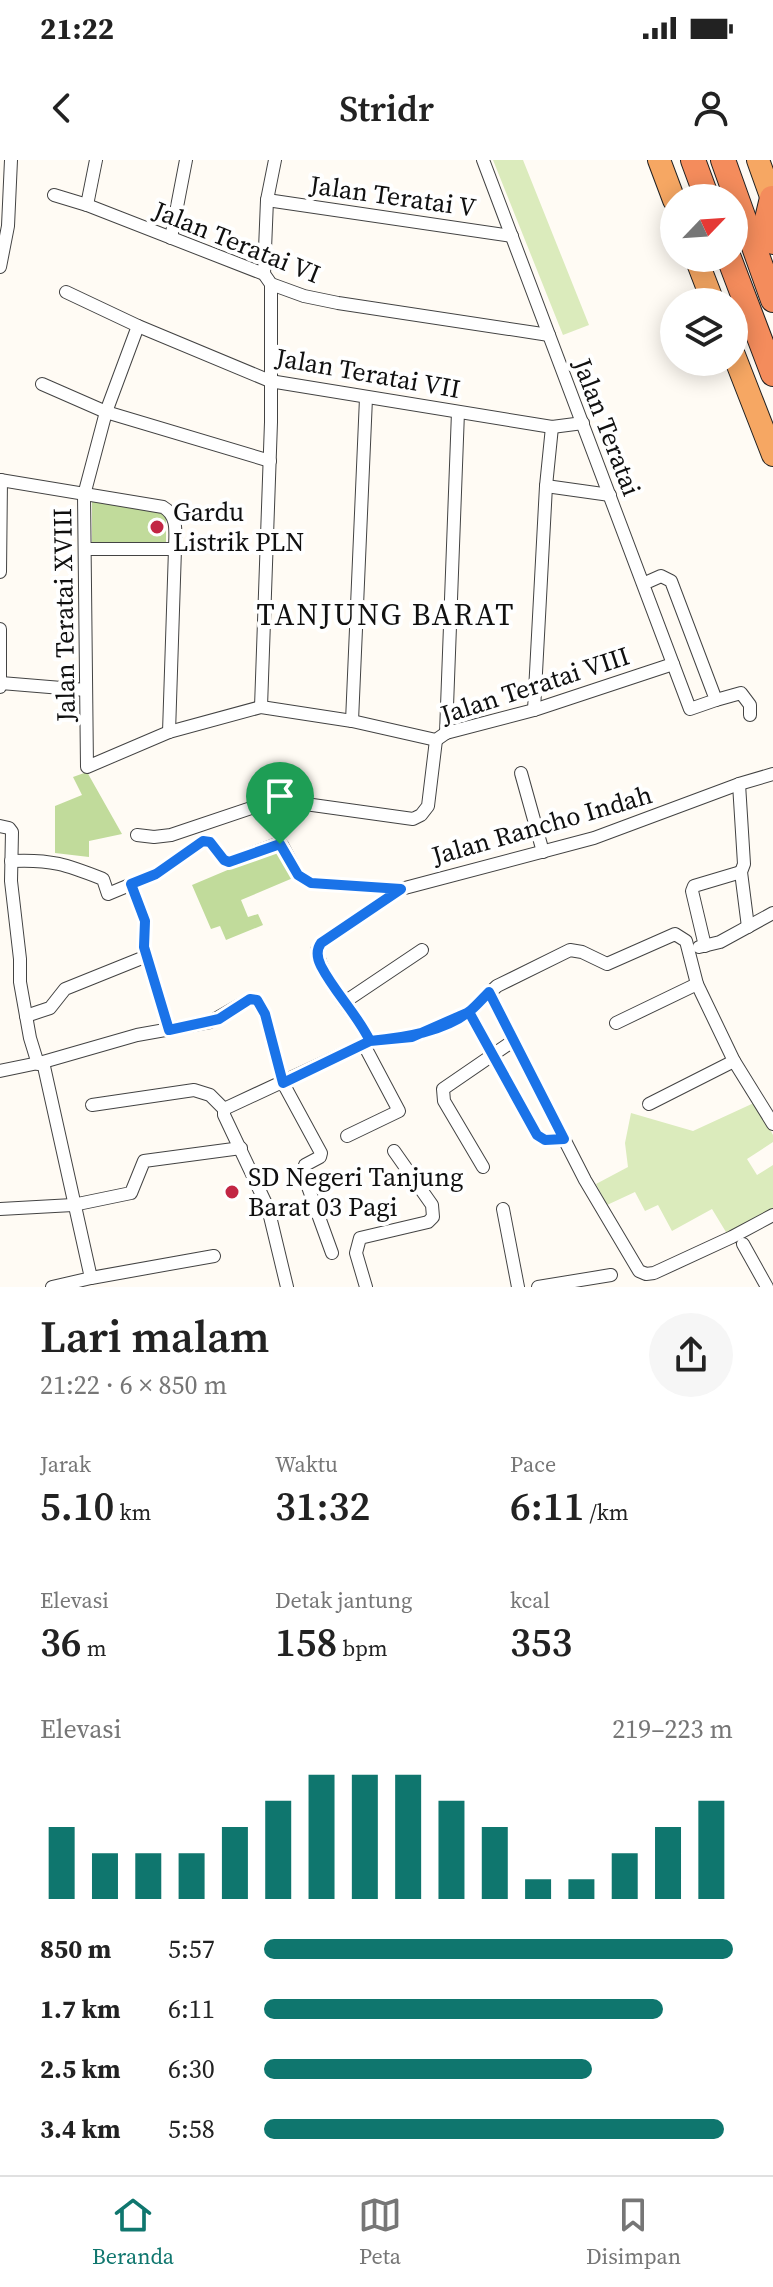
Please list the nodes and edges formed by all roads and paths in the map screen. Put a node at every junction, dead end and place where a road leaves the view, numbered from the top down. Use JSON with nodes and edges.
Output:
{"nodes":[{"id":1,"x":96,"y":160,"type":"edge"},
{"id":2,"x":186,"y":160,"type":"edge"},
{"id":3,"x":275,"y":160,"type":"edge"},
{"id":4,"x":483,"y":160,"type":"edge"},
{"id":5,"x":659,"y":160,"type":"edge"},
{"id":6,"x":693,"y":160,"type":"edge"},
{"id":7,"x":723,"y":160,"type":"edge"},
{"id":8,"x":758,"y":160,"type":"edge"},
{"id":9,"x":14,"y":163,"type":"edge"},
{"id":10,"x":668,"y":184,"type":"edge"},
{"id":11,"x":702,"y":184,"type":"edge"},
{"id":12,"x":54,"y":195,"type":"dead end"},
{"id":13,"x":267,"y":200,"type":"junction"},
{"id":14,"x":772,"y":200,"type":"edge"},
{"id":15,"x":87,"y":205,"type":"junction"},
{"id":16,"x":512,"y":236,"type":"junction"},
{"id":17,"x":171,"y":238,"type":"junction"},
{"id":18,"x":773,"y":242,"type":"edge"},
{"id":19,"x":0,"y":267,"type":"edge"},
{"id":20,"x":734,"y":272,"type":"edge"},
{"id":21,"x":268,"y":279,"type":"junction"},
{"id":22,"x":66,"y":292,"type":"dead end"},
{"id":23,"x":773,"y":300,"type":"edge"},
{"id":24,"x":138,"y":326,"type":"junction"},
{"id":25,"x":549,"y":335,"type":"junction"},
{"id":26,"x":773,"y":374,"type":"edge"},
{"id":27,"x":742,"y":376,"type":"edge"},
{"id":28,"x":270,"y":381,"type":"junction"},
{"id":29,"x":42,"y":384,"type":"dead end"},
{"id":30,"x":366,"y":398,"type":"junction"},
{"id":31,"x":106,"y":412,"type":"junction"},
{"id":32,"x":458,"y":412,"type":"junction"},
{"id":33,"x":583,"y":423,"type":"junction"},
{"id":34,"x":552,"y":427,"type":"junction"},
{"id":35,"x":773,"y":455,"type":"edge"},
{"id":36,"x":270,"y":461,"type":"junction"},
{"id":37,"x":1,"y":480,"type":"edge"},
{"id":38,"x":546,"y":486,"type":"junction"},
{"id":39,"x":84,"y":495,"type":"junction"},
{"id":40,"x":610,"y":495,"type":"junction"},
{"id":41,"x":85,"y":549,"type":"junction"},
{"id":42,"x":175,"y":549,"type":"junction"},
{"id":43,"x":0,"y":572,"type":"edge"},
{"id":44,"x":643,"y":584,"type":"junction"},
{"id":45,"x":0,"y":629,"type":"edge"},
{"id":46,"x":673,"y":664,"type":"junction"},
{"id":47,"x":0,"y":685,"type":"edge"},
{"id":48,"x":86,"y":690,"type":"junction"},
{"id":49,"x":716,"y":700,"type":"junction"},
{"id":50,"x":261,"y":707,"type":"junction"},
{"id":51,"x":534,"y":710,"type":"junction"},
{"id":52,"x":750,"y":715,"type":"dead end"},
{"id":53,"x":352,"y":721,"type":"junction"},
{"id":54,"x":169,"y":732,"type":"junction"},
{"id":55,"x":441,"y":737,"type":"junction"},
{"id":56,"x":87,"y":767,"type":"joint"},
{"id":57,"x":521,"y":773,"type":"dead end"},
{"id":58,"x":773,"y":774,"type":"edge"},
{"id":59,"x":739,"y":784,"type":"junction"},
{"id":60,"x":0,"y":826,"type":"edge"},
{"id":61,"x":137,"y":835,"type":"dead end"},
{"id":62,"x":543,"y":852,"type":"junction"},
{"id":63,"x":11,"y":861,"type":"junction"},
{"id":64,"x":741,"y":872,"type":"junction"},
{"id":65,"x":131,"y":884,"type":"junction"},
{"id":66,"x":401,"y":889,"type":"junction"},
{"id":67,"x":773,"y":913,"type":"edge"},
{"id":68,"x":748,"y":927,"type":"junction"},
{"id":69,"x":705,"y":946,"type":"junction"},
{"id":70,"x":422,"y":950,"type":"dead end"},
{"id":71,"x":689,"y":950,"type":"junction"},
{"id":72,"x":147,"y":956,"type":"junction"},
{"id":73,"x":697,"y":984,"type":"junction"},
{"id":74,"x":489,"y":992,"type":"junction"},
{"id":75,"x":346,"y":1001,"type":"junction"},
{"id":76,"x":469,"y":1012,"type":"junction"},
{"id":77,"x":26,"y":1016,"type":"junction"},
{"id":78,"x":616,"y":1023,"type":"dead end"},
{"id":79,"x":169,"y":1030,"type":"junction"},
{"id":80,"x":513,"y":1041,"type":"junction"},
{"id":81,"x":367,"y":1043,"type":"junction"},
{"id":82,"x":492,"y":1054,"type":"junction"},
{"id":83,"x":734,"y":1061,"type":"junction"},
{"id":84,"x":40,"y":1063,"type":"junction"},
{"id":85,"x":0,"y":1071,"type":"edge"},
{"id":86,"x":283,"y":1083,"type":"junction"},
{"id":87,"x":649,"y":1104,"type":"dead end"},
{"id":88,"x":92,"y":1105,"type":"dead end"},
{"id":89,"x":224,"y":1109,"type":"junction"},
{"id":90,"x":773,"y":1124,"type":"edge"},
{"id":91,"x":347,"y":1136,"type":"dead end"},
{"id":92,"x":564,"y":1139,"type":"junction"},
{"id":93,"x":241,"y":1148,"type":"junction"},
{"id":94,"x":394,"y":1151,"type":"dead end"},
{"id":95,"x":483,"y":1167,"type":"dead end"},
{"id":96,"x":73,"y":1205,"type":"junction"},
{"id":97,"x":0,"y":1209,"type":"edge"},
{"id":98,"x":503,"y":1209,"type":"dead end"},
{"id":99,"x":773,"y":1215,"type":"edge"},
{"id":100,"x":743,"y":1244,"type":"dead end"},
{"id":101,"x":332,"y":1253,"type":"dead end"},
{"id":102,"x":214,"y":1256,"type":"dead end"},
{"id":103,"x":611,"y":1275,"type":"dead end"},
{"id":104,"x":91,"y":1278,"type":"junction"},
{"id":105,"x":52,"y":1287,"type":"edge"},
{"id":106,"x":287,"y":1287,"type":"edge"},
{"id":107,"x":366,"y":1287,"type":"edge"},
{"id":108,"x":518,"y":1287,"type":"edge"},
{"id":109,"x":538,"y":1287,"type":"edge"},
{"id":110,"x":767,"y":1287,"type":"edge"}],
"edges":[{"from":1,"to":15,"type":"street"},
{"from":2,"to":17,"type":"street"},
{"from":3,"to":13,"type":"street"},
{"from":4,"to":16,"type":"street","name":"Jalan Teratai"},
{"from":5,"to":10,"type":"highway"},
{"from":6,"to":11,"type":"highway"},
{"from":7,"to":23,"type":"highway"},
{"from":8,"to":14,"type":"highway"},
{"from":9,"to":19,"type":"street"},
{"from":12,"to":15,"type":"street","name":"Jalan Teratai VI"},
{"from":13,"to":16,"type":"street","name":"Jalan Teratai V"},
{"from":13,"to":21,"type":"street"},
{"from":14,"to":18,"type":"highway"},
{"from":15,"to":17,"type":"street","name":"Jalan Teratai VI"},
{"from":16,"to":25,"type":"street","name":"Jalan Teratai"},
{"from":17,"to":21,"type":"street","name":"Jalan Teratai VI"},
{"from":20,"to":26,"type":"highway"},
{"from":21,"to":25,"type":"street","name":"Jalan Teratai VI"},
{"from":21,"to":28,"type":"street"},
{"from":22,"to":24,"type":"street","name":"Jalan Teratai VII"},
{"from":24,"to":28,"type":"street","name":"Jalan Teratai VII"},
{"from":24,"to":31,"type":"street","name":"Jalan Teratai XVIII"},
{"from":25,"to":33,"type":"street","name":"Jalan Teratai"},
{"from":27,"to":35,"type":"highway"},
{"from":28,"to":30,"type":"street","name":"Jalan Teratai VII"},
{"from":28,"to":36,"type":"street"},
{"from":29,"to":31,"type":"street"},
{"from":30,"to":32,"type":"street","name":"Jalan Teratai VII"},
{"from":30,"to":53,"type":"street"},
{"from":31,"to":36,"type":"street"},
{"from":31,"to":39,"type":"street","name":"Jalan Teratai XVIII"},
{"from":32,"to":34,"type":"street","name":"Jalan Teratai VII"},
{"from":32,"to":55,"type":"street"},
{"from":33,"to":34,"type":"street","name":"Jalan Teratai VII"},
{"from":33,"to":40,"type":"street","name":"Jalan Teratai"},
{"from":34,"to":38,"type":"street"},
{"from":36,"to":50,"type":"street"},
{"from":37,"to":39,"type":"street"},
{"from":37,"to":43,"type":"street"},
{"from":38,"to":40,"type":"street"},
{"from":38,"to":51,"type":"street"},
{"from":39,"to":41,"type":"street","name":"Jalan Teratai XVIII"},
{"from":39,"to":42,"type":"street"},
{"from":40,"to":44,"type":"street","name":"Jalan Teratai"},
{"from":41,"to":42,"type":"street"},
{"from":41,"to":48,"type":"street","name":"Jalan Teratai XVIII"},
{"from":42,"to":54,"type":"street"},
{"from":44,"to":46,"type":"street","name":"Jalan Teratai"},
{"from":44,"to":49,"type":"street"},
{"from":45,"to":47,"type":"street"},
{"from":46,"to":49,"type":"street","name":"Jalan Teratai"},
{"from":46,"to":51,"type":"street","name":"Jalan Teratai VIII"},
{"from":47,"to":48,"type":"street"},
{"from":48,"to":56,"type":"street","name":"Jalan Teratai XVIII"},
{"from":49,"to":52,"type":"street"},
{"from":50,"to":53,"type":"street","name":"Jalan Teratai VIII"},
{"from":50,"to":54,"type":"street","name":"Jalan Teratai VIII"},
{"from":51,"to":55,"type":"street","name":"Jalan Teratai VIII"},
{"from":53,"to":55,"type":"street","name":"Jalan Teratai VIII"},
{"from":54,"to":56,"type":"street","name":"Jalan Teratai VIII"},
{"from":55,"to":61,"type":"street"},
{"from":57,"to":62,"type":"street"},
{"from":58,"to":59,"type":"street","name":"Jalan Rancho Indah"},
{"from":59,"to":62,"type":"street","name":"Jalan Rancho Indah"},
{"from":59,"to":64,"type":"street"},
{"from":60,"to":63,"type":"street"},
{"from":62,"to":66,"type":"street","name":"Jalan Rancho Indah"},
{"from":63,"to":65,"type":"street"},
{"from":63,"to":77,"type":"street"},
{"from":64,"to":68,"type":"street"},
{"from":64,"to":69,"type":"street"},
{"from":65,"to":66,"type":"street"},
{"from":65,"to":72,"type":"street"},
{"from":66,"to":75,"type":"street","name":"Jalan Rancho Indah"},
{"from":67,"to":68,"type":"street"},
{"from":68,"to":69,"type":"street"},
{"from":69,"to":71,"type":"street"},
{"from":70,"to":75,"type":"street"},
{"from":71,"to":73,"type":"street"},
{"from":71,"to":74,"type":"street"},
{"from":72,"to":77,"type":"street"},
{"from":72,"to":79,"type":"street"},
{"from":73,"to":78,"type":"street"},
{"from":73,"to":83,"type":"street"},
{"from":74,"to":76,"type":"street"},
{"from":74,"to":80,"type":"street"},
{"from":75,"to":81,"type":"street","name":"Jalan Rancho Indah"},
{"from":76,"to":81,"type":"street"},
{"from":76,"to":82,"type":"street"},
{"from":77,"to":84,"type":"street"},
{"from":79,"to":84,"type":"street"},
{"from":79,"to":86,"type":"street"},
{"from":80,"to":82,"type":"street"},
{"from":80,"to":92,"type":"street"},
{"from":81,"to":86,"type":"street"},
{"from":81,"to":91,"type":"street","name":"Jalan Rancho Indah"},
{"from":82,"to":92,"type":"street"},
{"from":82,"to":95,"type":"street"},
{"from":83,"to":87,"type":"street"},
{"from":83,"to":90,"type":"street"},
{"from":84,"to":85,"type":"street"},
{"from":84,"to":96,"type":"street"},
{"from":86,"to":89,"type":"street"},
{"from":86,"to":101,"type":"street"},
{"from":88,"to":89,"type":"street"},
{"from":89,"to":93,"type":"street"},
{"from":92,"to":99,"type":"street"},
{"from":93,"to":96,"type":"street"},
{"from":93,"to":106,"type":"street"},
{"from":94,"to":107,"type":"street"},
{"from":96,"to":97,"type":"street"},
{"from":96,"to":104,"type":"street"},
{"from":98,"to":108,"type":"street"},
{"from":100,"to":110,"type":"street"},
{"from":102,"to":104,"type":"street"},
{"from":103,"to":109,"type":"street"},
{"from":104,"to":105,"type":"street"}]}
